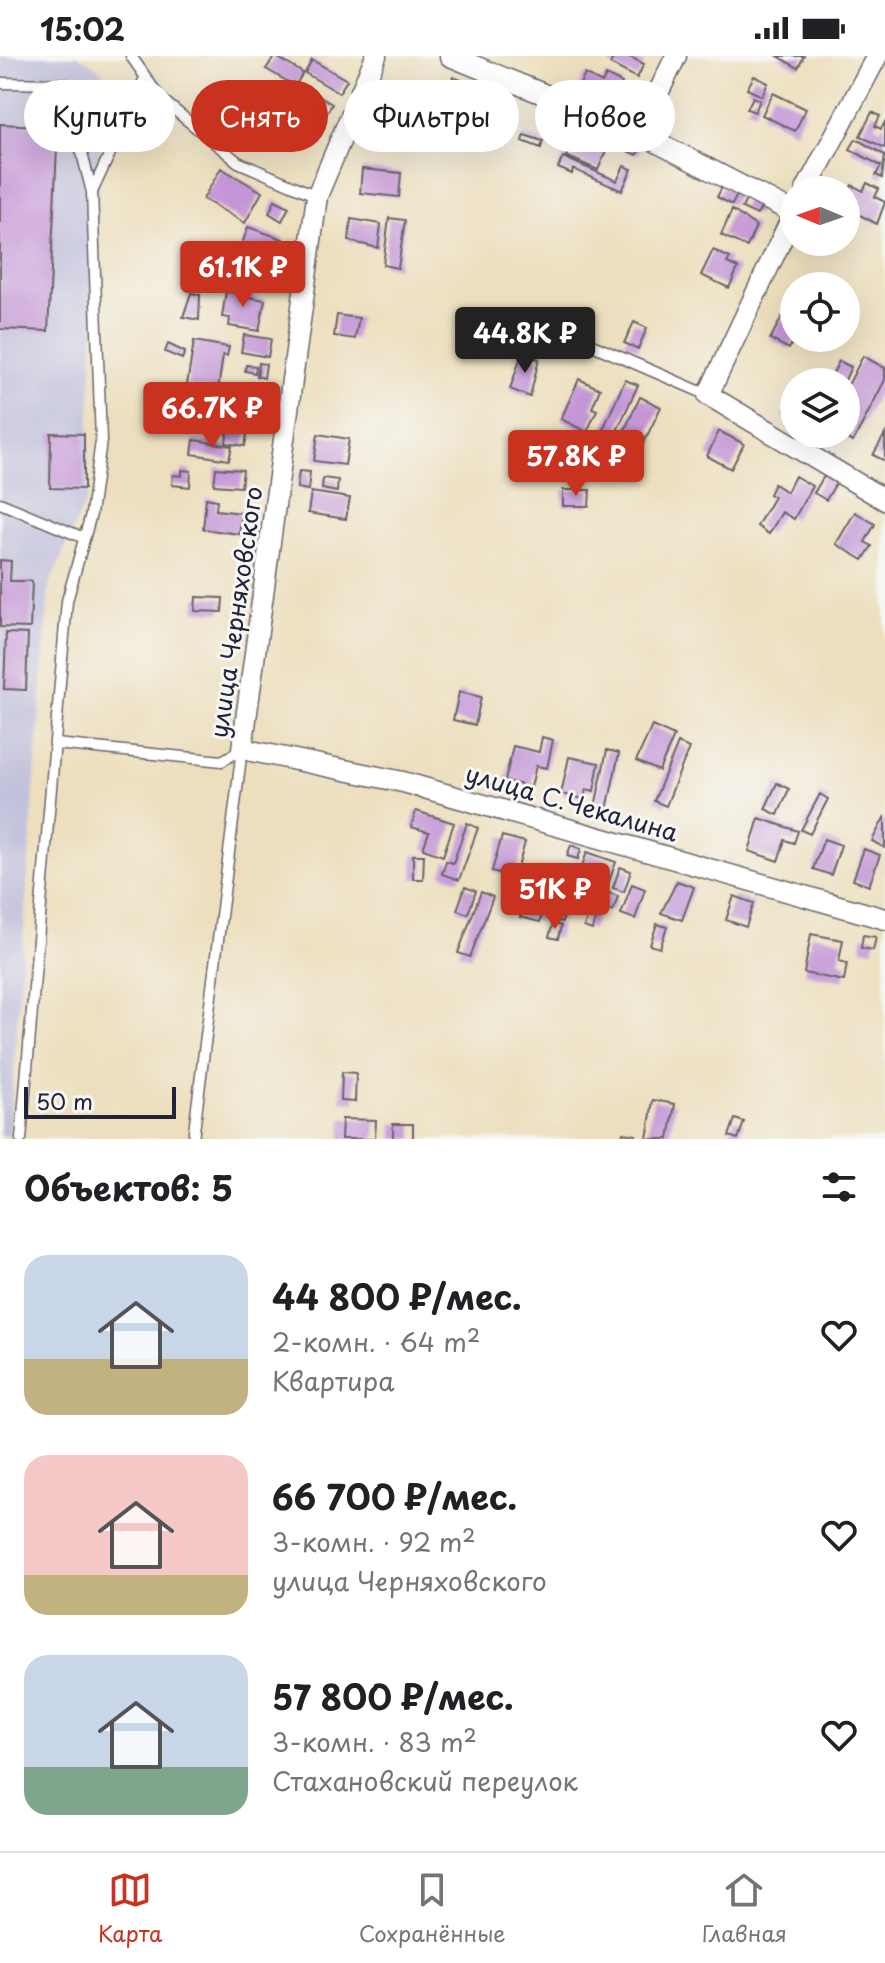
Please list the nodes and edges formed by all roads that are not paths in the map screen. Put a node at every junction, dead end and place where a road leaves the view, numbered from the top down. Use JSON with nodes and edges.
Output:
{"nodes":[{"id":1,"x":131,"y":56,"type":"edge"},
{"id":2,"x":376,"y":56,"type":"edge"},
{"id":3,"x":450,"y":56,"type":"edge"},
{"id":4,"x":676,"y":56,"type":"edge"},
{"id":5,"x":877,"y":56,"type":"edge"},
{"id":6,"x":145,"y":78,"type":"junction"},
{"id":7,"x":664,"y":80,"type":"edge"},
{"id":8,"x":0,"y":83,"type":"edge"},
{"id":9,"x":535,"y":91,"type":"edge"},
{"id":10,"x":675,"y":152,"type":"edge"},
{"id":11,"x":813,"y":176,"type":"edge"},
{"id":12,"x":92,"y":192,"type":"junction"},
{"id":13,"x":317,"y":196,"type":"junction"},
{"id":14,"x":780,"y":206,"type":"edge"},
{"id":15,"x":780,"y":243,"type":"edge"},
{"id":16,"x":548,"y":326,"type":"dead end"},
{"id":17,"x":708,"y":395,"type":"junction"},
{"id":18,"x":885,"y":500,"type":"edge"},
{"id":19,"x":0,"y":503,"type":"edge"},
{"id":20,"x":84,"y":538,"type":"junction"},
{"id":21,"x":56,"y":744,"type":"junction"},
{"id":22,"x":242,"y":749,"type":"junction"},
{"id":23,"x":885,"y":919,"type":"edge"},
{"id":24,"x":21,"y":1139,"type":"edge"},
{"id":25,"x":193,"y":1139,"type":"edge"}],
"edges":[{"from":1,"to":6,"type":"lane"},
{"from":2,"to":13,"type":"street","name":"улица Черняховского"},
{"from":3,"to":9,"type":"street"},
{"from":4,"to":7,"type":"street"},
{"from":5,"to":11,"type":"street"},
{"from":6,"to":12,"type":"lane"},
{"from":6,"to":13,"type":"lane"},
{"from":8,"to":12,"type":"lane"},
{"from":10,"to":14,"type":"street"},
{"from":12,"to":20,"type":"lane"},
{"from":13,"to":22,"type":"street","name":"улица Черняховского"},
{"from":15,"to":17,"type":"street"},
{"from":16,"to":17,"type":"lane"},
{"from":17,"to":18,"type":"street"},
{"from":19,"to":20,"type":"lane"},
{"from":20,"to":21,"type":"lane"},
{"from":21,"to":22,"type":"lane"},
{"from":21,"to":24,"type":"lane"},
{"from":22,"to":23,"type":"street","name":"улица С.Чекалина"},
{"from":22,"to":25,"type":"lane","name":"улица Черняховского"}]}
